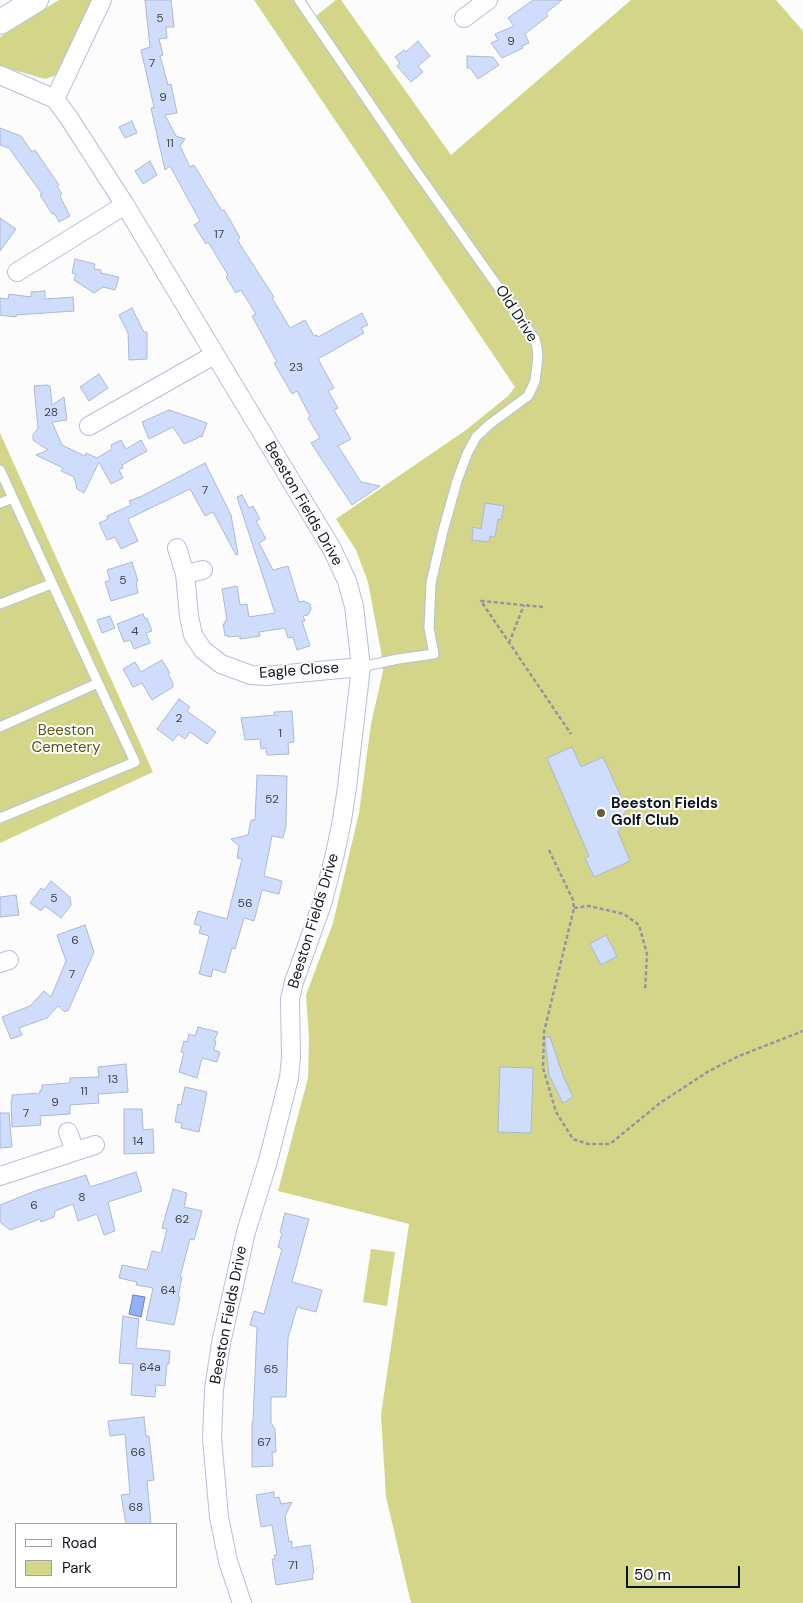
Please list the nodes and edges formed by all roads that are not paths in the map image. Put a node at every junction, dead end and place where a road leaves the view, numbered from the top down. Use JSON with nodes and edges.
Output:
{"nodes":[{"id":1,"x":102,"y":0,"type":"edge"},
{"id":2,"x":488,"y":0,"type":"edge"},
{"id":3,"x":300,"y":1,"type":"edge"},
{"id":4,"x":24,"y":3,"type":"edge"},
{"id":5,"x":464,"y":18,"type":"dead end"},
{"id":6,"x":0,"y":22,"type":"edge"},
{"id":7,"x":0,"y":75,"type":"edge"},
{"id":8,"x":55,"y":99,"type":"junction"},
{"id":9,"x":125,"y":205,"type":"junction"},
{"id":10,"x":17,"y":272,"type":"dead end"},
{"id":11,"x":214,"y":356,"type":"junction"},
{"id":12,"x":89,"y":426,"type":"dead end"},
{"id":13,"x":0,"y":470,"type":"edge"},
{"id":14,"x":13,"y":498,"type":"junction"},
{"id":15,"x":0,"y":503,"type":"edge"},
{"id":16,"x":177,"y":548,"type":"dead end"},
{"id":17,"x":203,"y":570,"type":"dead end"},
{"id":18,"x":185,"y":574,"type":"junction"},
{"id":19,"x":52,"y":584,"type":"junction"},
{"id":20,"x":0,"y":604,"type":"edge"},
{"id":21,"x":361,"y":667,"type":"junction"},
{"id":22,"x":98,"y":684,"type":"junction"},
{"id":23,"x":0,"y":727,"type":"edge"},
{"id":24,"x":0,"y":818,"type":"edge"},
{"id":25,"x":68,"y":1132,"type":"dead end"},
{"id":26,"x":95,"y":1145,"type":"dead end"},
{"id":27,"x":75,"y":1151,"type":"junction"},
{"id":28,"x":0,"y":1176,"type":"edge"},
{"id":29,"x":242,"y":1603,"type":"edge"}],
"edges":[{"from":1,"to":8,"type":"street"},
{"from":2,"to":5,"type":"street"},
{"from":3,"to":21,"type":"lane","name":"Old Drive"},
{"from":4,"to":6,"type":"main road"},
{"from":7,"to":8,"type":"street","name":"Beeston Fields Drive"},
{"from":8,"to":9,"type":"street","name":"Beeston Fields Drive"},
{"from":9,"to":10,"type":"street"},
{"from":9,"to":11,"type":"street","name":"Beeston Fields Drive"},
{"from":11,"to":12,"type":"street"},
{"from":11,"to":21,"type":"street","name":"Beeston Fields Drive"},
{"from":13,"to":14,"type":"lane"},
{"from":14,"to":15,"type":"lane"},
{"from":14,"to":19,"type":"lane"},
{"from":16,"to":18,"type":"street","name":"Eagle Close"},
{"from":17,"to":18,"type":"street"},
{"from":18,"to":21,"type":"street","name":"Eagle Close"},
{"from":19,"to":20,"type":"lane"},
{"from":19,"to":22,"type":"lane"},
{"from":21,"to":29,"type":"street","name":"Beeston Fields Drive"},
{"from":22,"to":23,"type":"lane"},
{"from":22,"to":24,"type":"lane"},
{"from":25,"to":27,"type":"street"},
{"from":26,"to":27,"type":"street"},
{"from":27,"to":28,"type":"street"}]}
